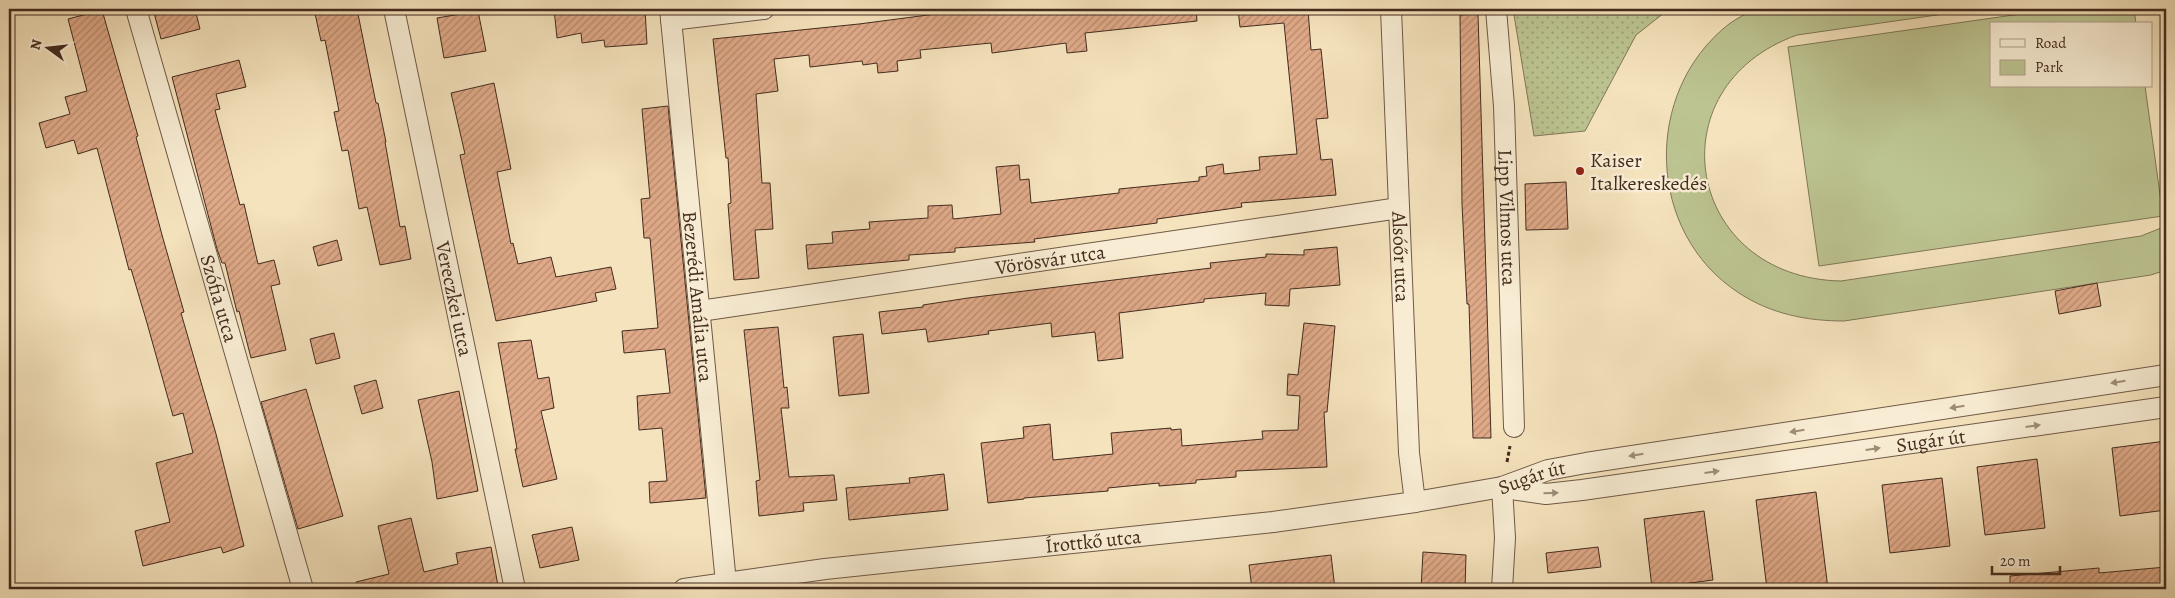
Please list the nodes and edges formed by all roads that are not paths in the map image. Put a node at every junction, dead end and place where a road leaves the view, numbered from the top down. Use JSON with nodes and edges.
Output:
{"nodes":[{"id":1,"x":136,"y":9,"type":"edge"},
{"id":2,"x":394,"y":9,"type":"edge"},
{"id":3,"x":764,"y":9,"type":"edge"},
{"id":4,"x":1391,"y":9,"type":"edge"},
{"id":5,"x":1496,"y":9,"type":"edge"},
{"id":6,"x":671,"y":15,"type":"edge"},
{"id":7,"x":1399,"y":208,"type":"junction"},
{"id":8,"x":700,"y":311,"type":"junction"},
{"id":9,"x":2166,"y":375,"type":"edge"},
{"id":10,"x":2166,"y":407,"type":"edge"},
{"id":11,"x":1514,"y":427,"type":"road end"},
{"id":12,"x":1502,"y":487,"type":"junction"},
{"id":13,"x":1415,"y":502,"type":"junction"},
{"id":14,"x":726,"y":583,"type":"junction"},
{"id":15,"x":303,"y":589,"type":"edge"},
{"id":16,"x":515,"y":589,"type":"edge"},
{"id":17,"x":684,"y":589,"type":"edge"},
{"id":18,"x":1502,"y":589,"type":"edge"}],
"edges":[{"from":1,"to":15,"type":"street","name":"Szófia utca"},
{"from":2,"to":16,"type":"street","name":"Vereczkei utca"},
{"from":3,"to":6,"type":"street"},
{"from":4,"to":7,"type":"street","name":"Alsóőr utca"},
{"from":5,"to":11,"type":"street","name":"Lipp Vilmos utca"},
{"from":6,"to":8,"type":"street","name":"Bezerédi Amália utca"},
{"from":7,"to":8,"type":"street","name":"Vörösvár utca"},
{"from":7,"to":13,"type":"street","name":"Alsóőr utca"},
{"from":8,"to":14,"type":"street","name":"Bezerédi Amália utca"},
{"from":9,"to":12,"type":"street","name":"Sugár út","one_way":true},
{"from":12,"to":10,"type":"street","name":"Sugár út","one_way":true},
{"from":12,"to":13,"type":"street","name":"Írottkő utca"},
{"from":12,"to":18,"type":"street"},
{"from":13,"to":14,"type":"street","name":"Írottkő utca"},
{"from":14,"to":17,"type":"street","name":"Írottkő utca"}]}
